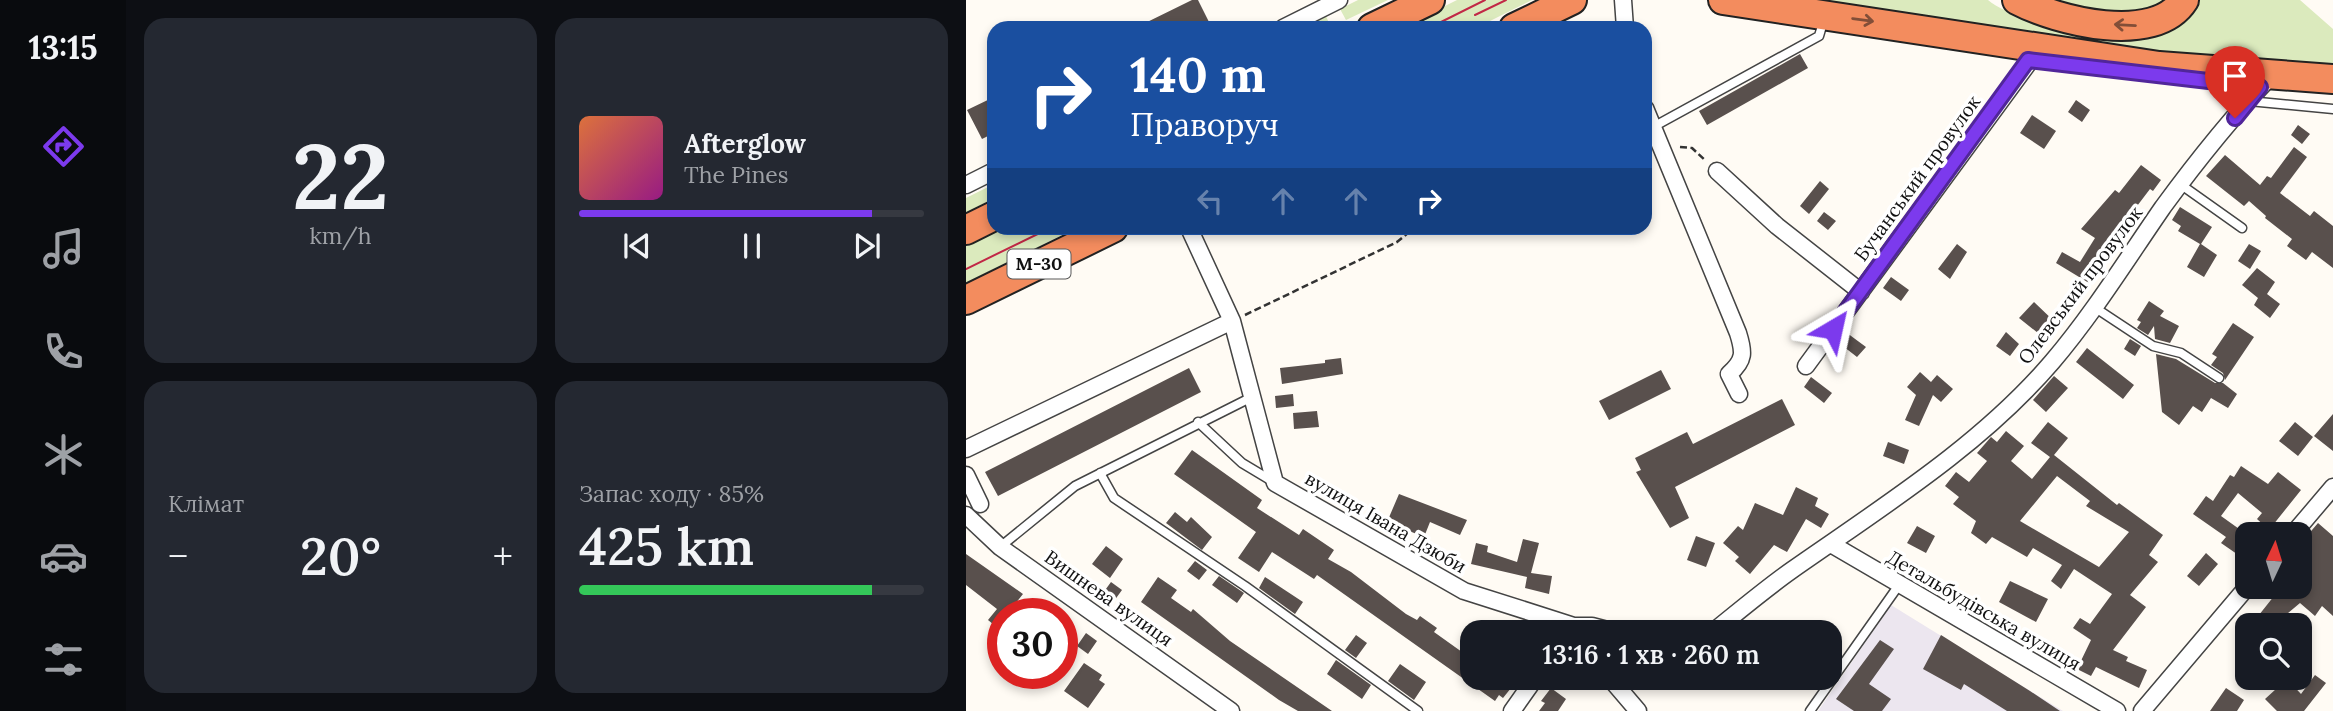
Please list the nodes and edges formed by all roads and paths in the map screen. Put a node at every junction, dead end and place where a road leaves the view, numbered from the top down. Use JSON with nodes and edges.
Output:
{"nodes":[{"id":1,"x":1339,"y":0,"type":"edge"},
{"id":2,"x":1429,"y":0,"type":"edge"},
{"id":3,"x":1595,"y":0,"type":"edge"},
{"id":4,"x":1623,"y":0,"type":"edge"},
{"id":5,"x":1723,"y":0,"type":"edge"},
{"id":6,"x":2017,"y":0,"type":"edge"},
{"id":7,"x":2185,"y":0,"type":"edge"},
{"id":8,"x":1562,"y":5,"type":"edge"},
{"id":9,"x":1825,"y":15,"type":"junction"},
{"id":10,"x":1297,"y":21,"type":"edge"},
{"id":11,"x":1386,"y":21,"type":"edge"},
{"id":12,"x":1529,"y":21,"type":"edge"},
{"id":13,"x":1624,"y":21,"type":"edge"},
{"id":14,"x":2036,"y":57,"type":"junction"},
{"id":15,"x":2123,"y":71,"type":"dead end"},
{"id":16,"x":2192,"y":79,"type":"dead end"},
{"id":17,"x":2333,"y":79,"type":"edge"},
{"id":18,"x":2257,"y":88,"type":"junction"},
{"id":19,"x":2333,"y":109,"type":"edge"},
{"id":20,"x":1653,"y":127,"type":"joint"},
{"id":21,"x":1663,"y":150,"type":"junction"},
{"id":22,"x":1717,"y":171,"type":"joint"},
{"id":23,"x":987,"y":174,"type":"edge"},
{"id":24,"x":2180,"y":184,"type":"junction"},
{"id":25,"x":966,"y":185,"type":"edge"},
{"id":26,"x":987,"y":220,"type":"edge"},
{"id":27,"x":2242,"y":228,"type":"dead end"},
{"id":28,"x":966,"y":230,"type":"edge"},
{"id":29,"x":1099,"y":235,"type":"edge"},
{"id":30,"x":1192,"y":235,"type":"edge"},
{"id":31,"x":1406,"y":235,"type":"edge"},
{"id":32,"x":1861,"y":292,"type":"junction"},
{"id":33,"x":966,"y":300,"type":"edge"},
{"id":34,"x":2094,"y":307,"type":"junction"},
{"id":35,"x":1232,"y":321,"type":"junction"},
{"id":36,"x":1806,"y":366,"type":"dead end"},
{"id":37,"x":2219,"y":378,"type":"dead end"},
{"id":38,"x":1739,"y":394,"type":"dead end"},
{"id":39,"x":1254,"y":397,"type":"junction"},
{"id":40,"x":1198,"y":422,"type":"junction"},
{"id":41,"x":966,"y":449,"type":"edge"},
{"id":42,"x":1100,"y":473,"type":"junction"},
{"id":43,"x":966,"y":475,"type":"edge"},
{"id":44,"x":1275,"y":482,"type":"junction"},
{"id":45,"x":2333,"y":487,"type":"edge"},
{"id":46,"x":980,"y":504,"type":"dead end"},
{"id":47,"x":966,"y":515,"type":"edge"},
{"id":48,"x":2303,"y":522,"type":"edge"},
{"id":49,"x":1831,"y":544,"type":"junction"},
{"id":50,"x":1000,"y":547,"type":"junction"},
{"id":51,"x":1899,"y":585,"type":"junction"},
{"id":52,"x":2237,"y":599,"type":"edge"},
{"id":53,"x":1546,"y":620,"type":"edge"},
{"id":54,"x":1728,"y":620,"type":"edge"},
{"id":55,"x":1527,"y":690,"type":"edge"},
{"id":56,"x":1620,"y":690,"type":"edge"},
{"id":57,"x":1231,"y":711,"type":"edge"},
{"id":58,"x":1418,"y":711,"type":"edge"},
{"id":59,"x":1512,"y":711,"type":"edge"},
{"id":60,"x":1638,"y":711,"type":"edge"},
{"id":61,"x":1810,"y":711,"type":"edge"},
{"id":62,"x":2117,"y":711,"type":"edge"},
{"id":63,"x":2142,"y":711,"type":"edge"}],
"edges":[{"from":1,"to":10,"type":"street"},
{"from":2,"to":11,"type":"highway"},
{"from":3,"to":8,"type":"highway"},
{"from":4,"to":13,"type":"street"},
{"from":5,"to":9,"type":"highway"},
{"from":7,"to":6,"type":"highway","one_way":true},
{"from":8,"to":12,"type":"highway"},
{"from":9,"to":14,"type":"highway","one_way":true},
{"from":9,"to":20,"type":"lane"},
{"from":14,"to":18,"type":"highway"},
{"from":14,"to":32,"type":"street","name":"Бучанський провулок"},
{"from":15,"to":16,"type":"lane"},
{"from":17,"to":18,"type":"highway"},
{"from":18,"to":19,"type":"lane"},
{"from":18,"to":24,"type":"street","name":"Олевський провулок"},
{"from":20,"to":21,"type":"street"},
{"from":21,"to":22,"type":"path"},
{"from":21,"to":38,"type":"street"},
{"from":22,"to":32,"type":"street"},
{"from":23,"to":25,"type":"street"},
{"from":24,"to":27,"type":"lane"},
{"from":24,"to":34,"type":"street","name":"Олевський провулок"},
{"from":26,"to":28,"type":"highway"},
{"from":29,"to":33,"type":"highway","number":"М-30"},
{"from":30,"to":35,"type":"street","name":"вулиця Івана Дзюби"},
{"from":31,"to":35,"type":"path"},
{"from":32,"to":36,"type":"street","name":"Бучанський провулок"},
{"from":34,"to":37,"type":"lane"},
{"from":34,"to":49,"type":"street","name":"Олевський провулок"},
{"from":35,"to":39,"type":"street","name":"вулиця Івана Дзюби"},
{"from":35,"to":41,"type":"street"},
{"from":39,"to":40,"type":"lane"},
{"from":39,"to":44,"type":"street","name":"вулиця Івана Дзюби"},
{"from":40,"to":42,"type":"lane"},
{"from":40,"to":44,"type":"lane"},
{"from":42,"to":50,"type":"lane"},
{"from":42,"to":58,"type":"lane"},
{"from":43,"to":46,"type":"street"},
{"from":44,"to":53,"type":"street","name":"вулиця Івана Дзюби"},
{"from":45,"to":48,"type":"street"},
{"from":47,"to":50,"type":"street","name":"Вишнева вулиця"},
{"from":49,"to":51,"type":"street","name":"Детальбудівська вулиця"},
{"from":49,"to":54,"type":"street"},
{"from":50,"to":57,"type":"street","name":"Вишнева вулиця"},
{"from":51,"to":61,"type":"lane"},
{"from":51,"to":62,"type":"street","name":"Детальбудівська вулиця"},
{"from":52,"to":63,"type":"street"},
{"from":55,"to":59,"type":"street"},
{"from":56,"to":60,"type":"street"}]}
